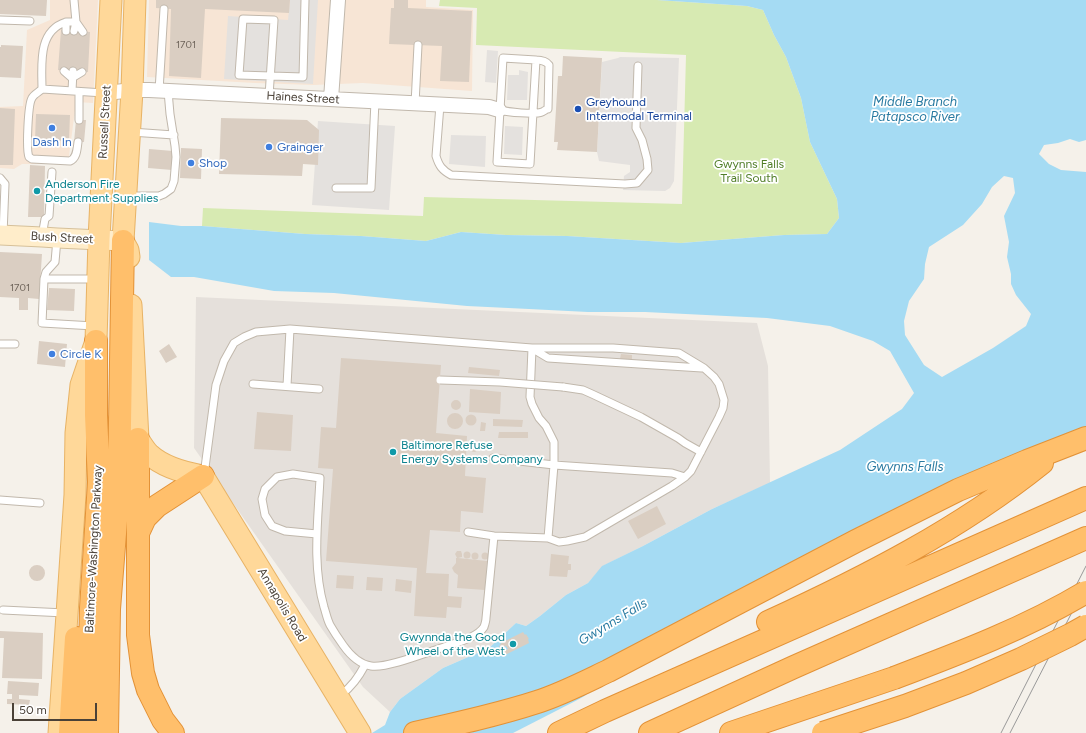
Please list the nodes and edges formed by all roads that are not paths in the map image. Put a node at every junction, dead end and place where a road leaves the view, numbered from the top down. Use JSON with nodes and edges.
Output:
{"nodes":[{"id":1,"x":74,"y":0,"type":"edge"},
{"id":2,"x":112,"y":0,"type":"edge"},
{"id":3,"x":135,"y":0,"type":"edge"},
{"id":4,"x":305,"y":0,"type":"edge"},
{"id":5,"x":338,"y":0,"type":"edge"},
{"id":6,"x":164,"y":8,"type":"dead end"},
{"id":7,"x":0,"y":20,"type":"edge"},
{"id":8,"x":30,"y":21,"type":"dead end"},
{"id":9,"x":66,"y":22,"type":"junction"},
{"id":10,"x":76,"y":22,"type":"junction"},
{"id":11,"x":66,"y":31,"type":"dead end"},
{"id":12,"x":74,"y":31,"type":"dead end"},
{"id":13,"x":83,"y":32,"type":"dead end"},
{"id":14,"x":418,"y":45,"type":"dead end"},
{"id":15,"x":536,"y":60,"type":"junction"},
{"id":16,"x":638,"y":66,"type":"dead end"},
{"id":17,"x":64,"y":71,"type":"dead end"},
{"id":18,"x":82,"y":72,"type":"dead end"},
{"id":19,"x":72,"y":75,"type":"junction"},
{"id":20,"x":270,"y":76,"type":"junction"},
{"id":21,"x":42,"y":89,"type":"junction"},
{"id":22,"x":132,"y":90,"type":"junction"},
{"id":23,"x":163,"y":91,"type":"junction"},
{"id":24,"x":75,"y":92,"type":"junction"},
{"id":25,"x":107,"y":93,"type":"junction"},
{"id":26,"x":269,"y":96,"type":"junction"},
{"id":27,"x":331,"y":99,"type":"junction"},
{"id":28,"x":375,"y":102,"type":"junction"},
{"id":29,"x":415,"y":104,"type":"junction"},
{"id":30,"x":440,"y":105,"type":"junction"},
{"id":31,"x":499,"y":110,"type":"junction"},
{"id":32,"x":533,"y":113,"type":"junction"},
{"id":33,"x":79,"y":120,"type":"dead end"},
{"id":34,"x":129,"y":132,"type":"junction"},
{"id":35,"x":174,"y":135,"type":"junction"},
{"id":36,"x":78,"y":142,"type":"dead end"},
{"id":37,"x":52,"y":172,"type":"dead end"},
{"id":38,"x":0,"y":178,"type":"edge"},
{"id":39,"x":336,"y":188,"type":"dead end"},
{"id":40,"x":126,"y":196,"type":"junction"},
{"id":41,"x":1,"y":235,"type":"edge"},
{"id":42,"x":49,"y":238,"type":"junction"},
{"id":43,"x":99,"y":239,"type":"junction"},
{"id":44,"x":123,"y":241,"type":"junction"},
{"id":45,"x":44,"y":279,"type":"junction"},
{"id":46,"x":98,"y":279,"type":"junction"},
{"id":47,"x":290,"y":329,"type":"junction"},
{"id":48,"x":96,"y":333,"type":"junction"},
{"id":49,"x":0,"y":344,"type":"edge"},
{"id":50,"x":15,"y":344,"type":"dead end"},
{"id":51,"x":532,"y":348,"type":"junction"},
{"id":52,"x":704,"y":368,"type":"junction"},
{"id":53,"x":440,"y":380,"type":"dead end"},
{"id":54,"x":253,"y":384,"type":"dead end"},
{"id":55,"x":287,"y":386,"type":"junction"},
{"id":56,"x":319,"y":389,"type":"dead end"},
{"id":57,"x":1086,"y":423,"type":"edge"},
{"id":58,"x":138,"y":438,"type":"junction"},
{"id":59,"x":1086,"y":438,"type":"edge"},
{"id":60,"x":701,"y":452,"type":"junction"},
{"id":61,"x":493,"y":458,"type":"dead end"},
{"id":62,"x":554,"y":465,"type":"junction"},
{"id":63,"x":203,"y":476,"type":"junction"},
{"id":64,"x":685,"y":477,"type":"junction"},
{"id":65,"x":1086,"y":498,"type":"edge"},
{"id":66,"x":0,"y":500,"type":"edge"},
{"id":67,"x":40,"y":503,"type":"dead end"},
{"id":68,"x":468,"y":532,"type":"dead end"},
{"id":69,"x":138,"y":533,"type":"junction"},
{"id":70,"x":317,"y":534,"type":"junction"},
{"id":71,"x":494,"y":536,"type":"junction"},
{"id":72,"x":548,"y":538,"type":"junction"},
{"id":73,"x":1086,"y":538,"type":"edge"},
{"id":74,"x":1086,"y":592,"type":"edge"},
{"id":75,"x":86,"y":609,"type":"junction"},
{"id":76,"x":3,"y":610,"type":"dead end"},
{"id":77,"x":1086,"y":626,"type":"edge"},
{"id":78,"x":365,"y":665,"type":"junction"},
{"id":79,"x":339,"y":698,"type":"junction"},
{"id":80,"x":604,"y":711,"type":"junction"},
{"id":81,"x":359,"y":731,"type":"edge"},
{"id":82,"x":59,"y":733,"type":"edge"},
{"id":83,"x":70,"y":733,"type":"edge"},
{"id":84,"x":88,"y":733,"type":"edge"},
{"id":85,"x":107,"y":733,"type":"edge"},
{"id":86,"x":173,"y":733,"type":"edge"},
{"id":87,"x":415,"y":733,"type":"edge"},
{"id":88,"x":559,"y":733,"type":"edge"},
{"id":89,"x":650,"y":733,"type":"edge"},
{"id":90,"x":731,"y":733,"type":"edge"},
{"id":91,"x":823,"y":733,"type":"edge"}],
"edges":[{"from":1,"to":10,"type":"lane"},
{"from":2,"to":25,"type":"main road","name":"Russell Street"},
{"from":3,"to":22,"type":"main road"},
{"from":4,"to":20,"type":"lane"},
{"from":5,"to":27,"type":"street"},
{"from":6,"to":23,"type":"lane"},
{"from":7,"to":8,"type":"lane"},
{"from":9,"to":10,"type":"lane"},
{"from":9,"to":11,"type":"lane"},
{"from":9,"to":21,"type":"lane"},
{"from":10,"to":12,"type":"lane"},
{"from":10,"to":13,"type":"lane"},
{"from":14,"to":29,"type":"lane"},
{"from":15,"to":31,"type":"lane"},
{"from":15,"to":32,"type":"lane"},
{"from":15,"to":32,"type":"lane"},
{"from":16,"to":30,"type":"lane"},
{"from":17,"to":19,"type":"lane"},
{"from":18,"to":19,"type":"lane"},
{"from":19,"to":24,"type":"lane"},
{"from":20,"to":20,"type":"lane"},
{"from":20,"to":26,"type":"lane"},
{"from":21,"to":24,"type":"lane"},
{"from":21,"to":36,"type":"lane"},
{"from":22,"to":23,"type":"street","name":"Haines Street"},
{"from":22,"to":25,"type":"street","name":"Haines Street"},
{"from":22,"to":34,"type":"main road"},
{"from":23,"to":26,"type":"street","name":"Haines Street"},
{"from":23,"to":35,"type":"lane"},
{"from":24,"to":25,"type":"lane"},
{"from":24,"to":33,"type":"lane"},
{"from":25,"to":43,"type":"main road","name":"Russell Street"},
{"from":26,"to":27,"type":"street","name":"Haines Street"},
{"from":27,"to":28,"type":"street","name":"Haines Street"},
{"from":28,"to":29,"type":"street","name":"Haines Street"},
{"from":28,"to":39,"type":"lane"},
{"from":29,"to":30,"type":"street","name":"Haines Street"},
{"from":30,"to":31,"type":"street","name":"Haines Street"},
{"from":31,"to":32,"type":"lane"},
{"from":31,"to":32,"type":"lane"},
{"from":34,"to":35,"type":"lane"},
{"from":34,"to":40,"type":"main road"},
{"from":35,"to":40,"type":"lane"},
{"from":37,"to":42,"type":"lane"},
{"from":38,"to":41,"type":"lane"},
{"from":40,"to":44,"type":"main road"},
{"from":41,"to":42,"type":"street","name":"Bush Street"},
{"from":42,"to":43,"type":"street","name":"Bush Street"},
{"from":42,"to":45,"type":"lane"},
{"from":43,"to":44,"type":"street","name":"Bush Street"},
{"from":43,"to":46,"type":"main road","name":"Russell Street"},
{"from":44,"to":58,"type":"main road"},
{"from":44,"to":75,"type":"highway"},
{"from":45,"to":46,"type":"lane"},
{"from":45,"to":48,"type":"lane"},
{"from":46,"to":48,"type":"main road","name":"Russell Street"},
{"from":47,"to":51,"type":"lane"},
{"from":47,"to":55,"type":"lane"},
{"from":47,"to":63,"type":"lane"},
{"from":48,"to":75,"type":"highway"},
{"from":48,"to":75,"type":"main road","name":"Russell Street"},
{"from":49,"to":50,"type":"lane"},
{"from":51,"to":52,"type":"lane"},
{"from":51,"to":52,"type":"lane"},
{"from":51,"to":62,"type":"lane"},
{"from":52,"to":60,"type":"lane"},
{"from":53,"to":60,"type":"lane","bridge":true},
{"from":54,"to":55,"type":"lane"},
{"from":55,"to":56,"type":"lane"},
{"from":57,"to":80,"type":"highway"},
{"from":58,"to":63,"type":"main road"},
{"from":58,"to":69,"type":"highway"},
{"from":59,"to":87,"type":"highway"},
{"from":60,"to":64,"type":"lane"},
{"from":61,"to":62,"type":"lane"},
{"from":62,"to":64,"type":"lane"},
{"from":62,"to":72,"type":"lane"},
{"from":63,"to":69,"type":"highway"},
{"from":63,"to":79,"type":"main road","name":"Annapolis Road"},
{"from":64,"to":72,"type":"lane"},
{"from":65,"to":80,"type":"highway"},
{"from":66,"to":67,"type":"lane"},
{"from":68,"to":71,"type":"lane"},
{"from":69,"to":86,"type":"highway"},
{"from":70,"to":70,"type":"lane"},
{"from":70,"to":78,"type":"lane"},
{"from":71,"to":72,"type":"lane"},
{"from":71,"to":78,"type":"lane"},
{"from":73,"to":89,"type":"highway"},
{"from":74,"to":90,"type":"highway","bridge":true},
{"from":75,"to":76,"type":"lane"},
{"from":75,"to":82,"type":"main road","name":"Russell Street"},
{"from":75,"to":83,"type":"highway"},
{"from":75,"to":84,"type":"highway","name":"Baltimore-Washington Parkway"},
{"from":75,"to":85,"type":"highway","name":"Baltimore-Washington Parkway"},
{"from":77,"to":91,"type":"highway","bridge":true},
{"from":78,"to":79,"type":"lane"},
{"from":79,"to":81,"type":"main road","name":"Annapolis Road"},
{"from":80,"to":88,"type":"highway"}]}
